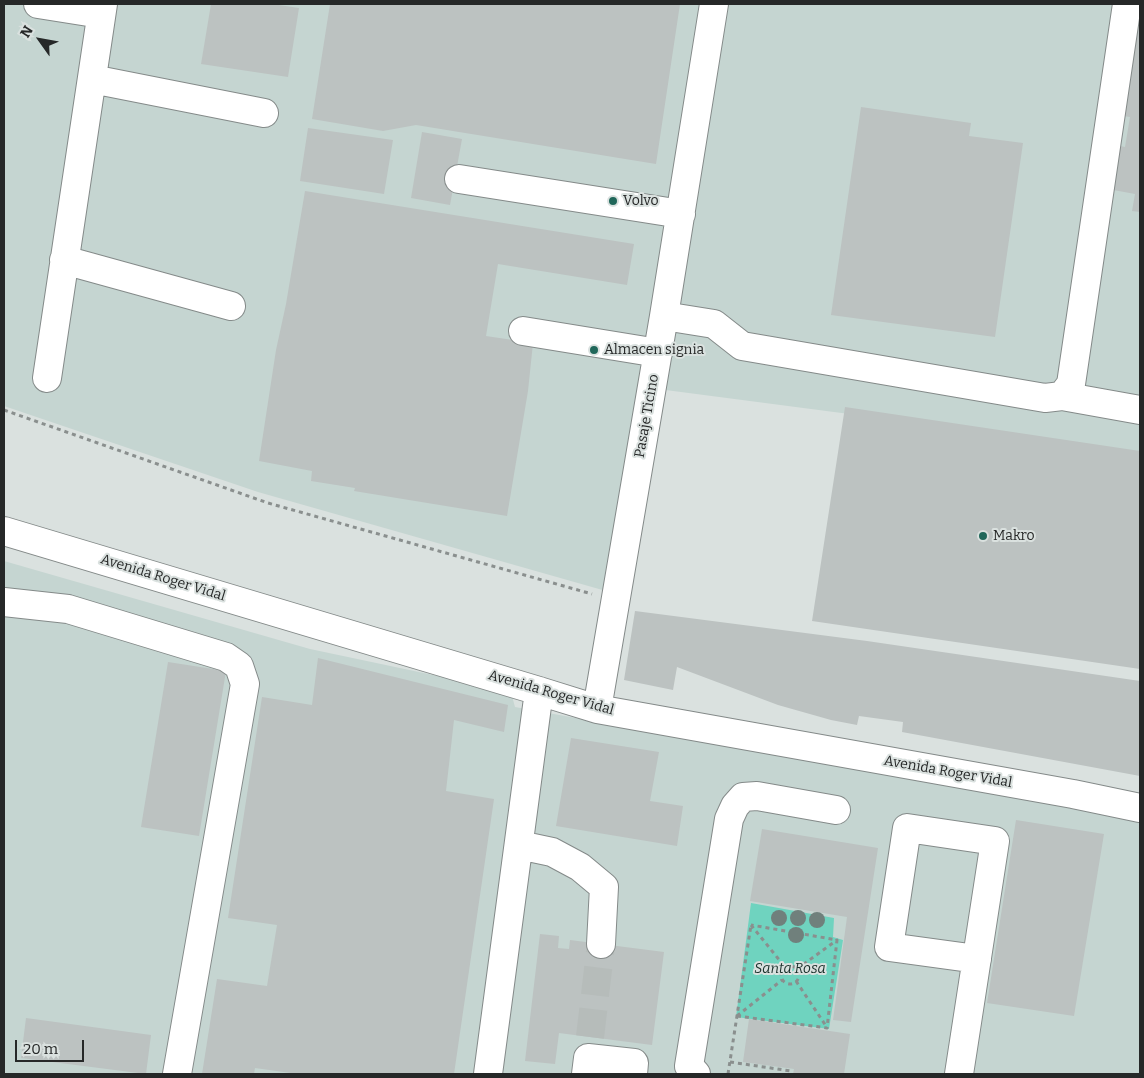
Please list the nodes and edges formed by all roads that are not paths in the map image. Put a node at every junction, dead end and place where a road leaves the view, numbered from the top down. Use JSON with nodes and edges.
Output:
{"nodes":[{"id":1,"x":38,"y":4,"type":"edge"},
{"id":2,"x":714,"y":4,"type":"edge"},
{"id":3,"x":1127,"y":4,"type":"edge"},
{"id":4,"x":102,"y":9,"type":"edge"},
{"id":5,"x":92,"y":79,"type":"junction"},
{"id":6,"x":264,"y":114,"type":"dead end"},
{"id":7,"x":459,"y":179,"type":"dead end"},
{"id":8,"x":681,"y":214,"type":"junction"},
{"id":9,"x":64,"y":260,"type":"junction"},
{"id":10,"x":231,"y":306,"type":"dead end"},
{"id":11,"x":664,"y":316,"type":"junction"},
{"id":12,"x":524,"y":331,"type":"dead end"},
{"id":13,"x":658,"y":353,"type":"junction"},
{"id":14,"x":47,"y":378,"type":"dead end"},
{"id":15,"x":1062,"y":396,"type":"junction"},
{"id":16,"x":1140,"y":410,"type":"edge"},
{"id":17,"x":4,"y":531,"type":"edge"},
{"id":18,"x":4,"y":602,"type":"edge"},
{"id":19,"x":539,"y":690,"type":"junction"},
{"id":20,"x":597,"y":709,"type":"junction"},
{"id":21,"x":1140,"y":808,"type":"edge"},
{"id":22,"x":836,"y":810,"type":"dead end"},
{"id":23,"x":519,"y":846,"type":"junction"},
{"id":24,"x":601,"y":944,"type":"tunnel mouth"},
{"id":25,"x":976,"y":960,"type":"junction"},
{"id":26,"x":588,"y":1056,"type":"edge"},
{"id":27,"x":176,"y":1074,"type":"edge"},
{"id":28,"x":488,"y":1074,"type":"edge"},
{"id":29,"x":633,"y":1074,"type":"edge"},
{"id":30,"x":696,"y":1074,"type":"edge"},
{"id":31,"x":960,"y":1074,"type":"edge"}],
"edges":[{"from":1,"to":4,"type":"street"},
{"from":2,"to":8,"type":"street","name":"Pasaje Ticino"},
{"from":3,"to":15,"type":"street"},
{"from":4,"to":5,"type":"street"},
{"from":5,"to":6,"type":"street"},
{"from":5,"to":9,"type":"street"},
{"from":7,"to":8,"type":"street"},
{"from":8,"to":11,"type":"street","name":"Pasaje Ticino"},
{"from":9,"to":10,"type":"street"},
{"from":9,"to":14,"type":"street"},
{"from":11,"to":13,"type":"street","name":"Pasaje Ticino"},
{"from":11,"to":15,"type":"street"},
{"from":12,"to":13,"type":"street"},
{"from":13,"to":20,"type":"street","name":"Pasaje Ticino"},
{"from":15,"to":16,"type":"street"},
{"from":17,"to":19,"type":"street","name":"Avenida Roger Vidal"},
{"from":18,"to":27,"type":"street"},
{"from":19,"to":20,"type":"street","name":"Avenida Roger Vidal"},
{"from":19,"to":23,"type":"street"},
{"from":20,"to":21,"type":"street","name":"Avenida Roger Vidal"},
{"from":22,"to":30,"type":"street"},
{"from":23,"to":24,"type":"street"},
{"from":23,"to":28,"type":"street"},
{"from":25,"to":25,"type":"street"},
{"from":25,"to":31,"type":"street"},
{"from":26,"to":29,"type":"street"}]}
